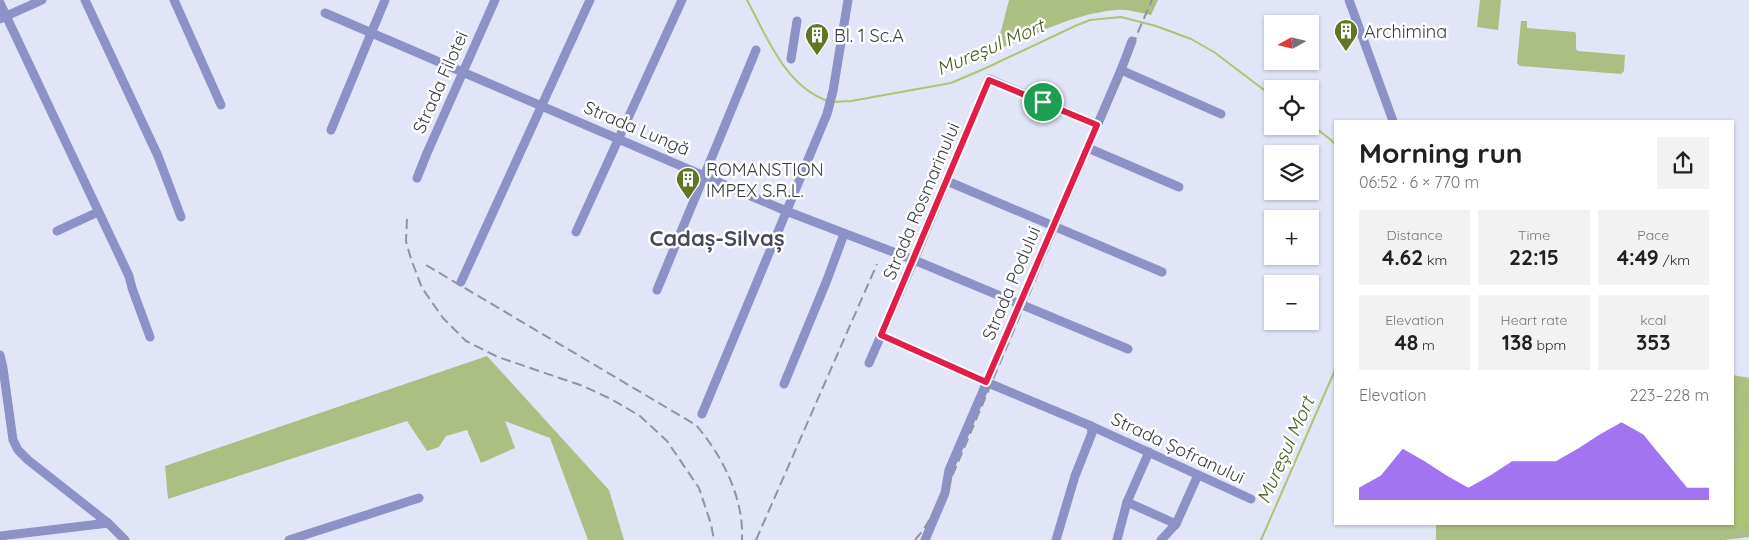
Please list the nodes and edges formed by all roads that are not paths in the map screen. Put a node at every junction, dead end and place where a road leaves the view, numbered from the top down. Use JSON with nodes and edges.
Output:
{"nodes":[{"id":1,"x":42,"y":0,"type":"edge"},
{"id":2,"x":85,"y":0,"type":"edge"},
{"id":3,"x":174,"y":0,"type":"edge"},
{"id":4,"x":385,"y":0,"type":"edge"},
{"id":5,"x":495,"y":0,"type":"edge"},
{"id":6,"x":590,"y":0,"type":"edge"},
{"id":7,"x":682,"y":0,"type":"edge"},
{"id":8,"x":848,"y":0,"type":"edge"},
{"id":9,"x":1349,"y":0,"type":"edge"},
{"id":10,"x":0,"y":3,"type":"edge"},
{"id":11,"x":326,"y":13,"type":"dead end"},
{"id":12,"x":3,"y":18,"type":"edge"},
{"id":13,"x":797,"y":21,"type":"dead end"},
{"id":14,"x":372,"y":32,"type":"junction"},
{"id":15,"x":1132,"y":40,"type":"dead end"},
{"id":16,"x":756,"y":50,"type":"dead end"},
{"id":17,"x":791,"y":59,"type":"dead end"},
{"id":18,"x":1121,"y":70,"type":"junction"},
{"id":19,"x":462,"y":72,"type":"junction"},
{"id":20,"x":221,"y":105,"type":"dead end"},
{"id":21,"x":542,"y":105,"type":"junction"},
{"id":22,"x":1221,"y":114,"type":"dead end"},
{"id":23,"x":1393,"y":120,"type":"edge"},
{"id":24,"x":1097,"y":125,"type":"junction"},
{"id":25,"x":330,"y":130,"type":"dead end"},
{"id":26,"x":620,"y":139,"type":"junction"},
{"id":27,"x":1088,"y":148,"type":"junction"},
{"id":28,"x":705,"y":175,"type":"junction"},
{"id":29,"x":417,"y":178,"type":"dead end"},
{"id":30,"x":947,"y":181,"type":"junction"},
{"id":31,"x":1179,"y":187,"type":"dead end"},
{"id":32,"x":786,"y":211,"type":"junction"},
{"id":33,"x":98,"y":212,"type":"junction"},
{"id":34,"x":181,"y":217,"type":"dead end"},
{"id":35,"x":1053,"y":226,"type":"junction"},
{"id":36,"x":58,"y":231,"type":"dead end"},
{"id":37,"x":576,"y":232,"type":"dead end"},
{"id":38,"x":844,"y":234,"type":"junction"},
{"id":39,"x":914,"y":260,"type":"junction"},
{"id":40,"x":1162,"y":272,"type":"dead end"},
{"id":41,"x":461,"y":282,"type":"dead end"},
{"id":42,"x":657,"y":290,"type":"dead end"},
{"id":43,"x":1020,"y":304,"type":"junction"},
{"id":44,"x":881,"y":335,"type":"junction"},
{"id":45,"x":150,"y":337,"type":"dead end"},
{"id":46,"x":1128,"y":349,"type":"dead end"},
{"id":47,"x":0,"y":355,"type":"edge"},
{"id":48,"x":869,"y":363,"type":"dead end"},
{"id":49,"x":986,"y":382,"type":"junction"},
{"id":50,"x":784,"y":384,"type":"dead end"},
{"id":51,"x":702,"y":414,"type":"dead end"},
{"id":52,"x":10,"y":416,"type":"junction"},
{"id":53,"x":0,"y":418,"type":"edge"},
{"id":54,"x":1091,"y":426,"type":"junction"},
{"id":55,"x":1148,"y":452,"type":"junction"},
{"id":56,"x":1198,"y":475,"type":"junction"},
{"id":57,"x":419,"y":498,"type":"dead end"},
{"id":58,"x":1251,"y":499,"type":"dead end"},
{"id":59,"x":1127,"y":502,"type":"junction"},
{"id":60,"x":108,"y":523,"type":"junction"},
{"id":61,"x":1176,"y":524,"type":"junction"},
{"id":62,"x":0,"y":536,"type":"edge"},
{"id":63,"x":125,"y":540,"type":"edge"},
{"id":64,"x":289,"y":540,"type":"edge"},
{"id":65,"x":925,"y":540,"type":"edge"},
{"id":66,"x":1056,"y":540,"type":"edge"},
{"id":67,"x":1117,"y":540,"type":"edge"},
{"id":68,"x":1161,"y":540,"type":"edge"}],
"edges":[{"from":1,"to":12,"type":"street"},
{"from":2,"to":34,"type":"street"},
{"from":3,"to":20,"type":"street"},
{"from":4,"to":14,"type":"street"},
{"from":5,"to":19,"type":"street","name":"Strada Filotei"},
{"from":6,"to":21,"type":"street"},
{"from":7,"to":26,"type":"street"},
{"from":8,"to":32,"type":"street"},
{"from":9,"to":23,"type":"street"},
{"from":10,"to":12,"type":"street"},
{"from":11,"to":14,"type":"street","name":"Strada Lungă"},
{"from":12,"to":33,"type":"street"},
{"from":13,"to":17,"type":"street"},
{"from":14,"to":19,"type":"street","name":"Strada Lungă"},
{"from":14,"to":25,"type":"street"},
{"from":15,"to":18,"type":"street","name":"Strada Podului"},
{"from":16,"to":28,"type":"street"},
{"from":18,"to":22,"type":"street"},
{"from":18,"to":24,"type":"street","name":"Strada Podului"},
{"from":19,"to":21,"type":"street","name":"Strada Lungă"},
{"from":19,"to":29,"type":"street","name":"Strada Filotei"},
{"from":21,"to":26,"type":"street","name":"Strada Lungă"},
{"from":21,"to":41,"type":"street"},
{"from":24,"to":27,"type":"street","name":"Strada Podului"},
{"from":24,"to":30,"type":"street","name":"Strada Rosmarinului"},
{"from":26,"to":28,"type":"street","name":"Strada Lungă"},
{"from":26,"to":37,"type":"street"},
{"from":27,"to":31,"type":"street"},
{"from":27,"to":35,"type":"street","name":"Strada Podului"},
{"from":28,"to":32,"type":"street","name":"Strada Lungă"},
{"from":28,"to":42,"type":"street"},
{"from":30,"to":35,"type":"street"},
{"from":30,"to":39,"type":"street","name":"Strada Rosmarinului"},
{"from":32,"to":38,"type":"street","name":"Strada Lungă"},
{"from":32,"to":51,"type":"street"},
{"from":33,"to":36,"type":"street"},
{"from":33,"to":45,"type":"street"},
{"from":35,"to":40,"type":"street"},
{"from":35,"to":43,"type":"street","name":"Strada Podului"},
{"from":38,"to":39,"type":"street","name":"Strada Lungă"},
{"from":38,"to":50,"type":"street"},
{"from":39,"to":43,"type":"street","name":"Strada Lungă"},
{"from":39,"to":44,"type":"street","name":"Strada Rosmarinului"},
{"from":43,"to":46,"type":"street","name":"Strada Lungă"},
{"from":43,"to":49,"type":"street","name":"Strada Podului"},
{"from":44,"to":48,"type":"street","name":"Strada Rosmarinului"},
{"from":44,"to":49,"type":"street"},
{"from":47,"to":52,"type":"street"},
{"from":49,"to":54,"type":"street"},
{"from":49,"to":65,"type":"street","name":"Strada Podului"},
{"from":52,"to":53,"type":"street"},
{"from":52,"to":60,"type":"street"},
{"from":54,"to":55,"type":"street","name":"Strada Șofranului"},
{"from":54,"to":66,"type":"street"},
{"from":55,"to":56,"type":"street","name":"Strada Șofranului"},
{"from":55,"to":59,"type":"street"},
{"from":56,"to":58,"type":"street","name":"Strada Șofranului"},
{"from":56,"to":61,"type":"street"},
{"from":57,"to":64,"type":"street"},
{"from":59,"to":61,"type":"street"},
{"from":59,"to":67,"type":"street"},
{"from":60,"to":62,"type":"street"},
{"from":60,"to":63,"type":"street"},
{"from":61,"to":68,"type":"street"}]}
